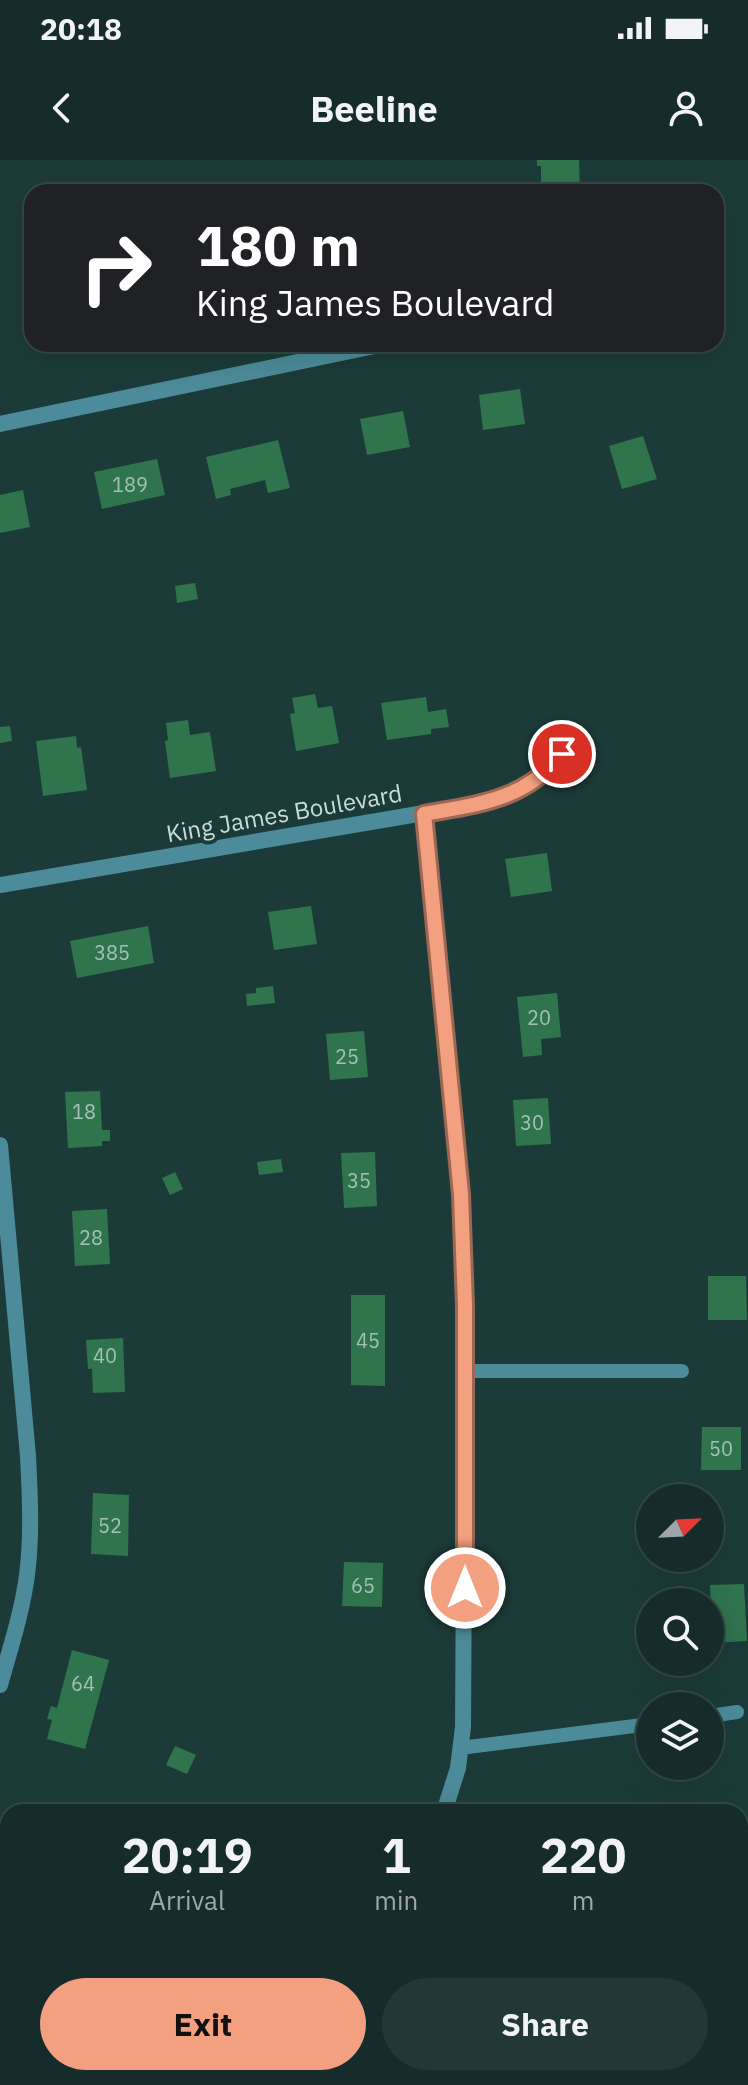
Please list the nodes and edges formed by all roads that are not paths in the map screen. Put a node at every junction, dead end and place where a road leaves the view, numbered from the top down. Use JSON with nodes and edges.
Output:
{"nodes":[{"id":1,"x":346,"y":352,"type":"edge"},
{"id":2,"x":0,"y":424,"type":"edge"},
{"id":3,"x":562,"y":754,"type":"dead end"},
{"id":4,"x":424,"y":814,"type":"junction"},
{"id":5,"x":0,"y":885,"type":"edge"},
{"id":6,"x":0,"y":1145,"type":"edge"},
{"id":7,"x":465,"y":1371,"type":"junction"},
{"id":8,"x":682,"y":1371,"type":"dead end"},
{"id":9,"x":0,"y":1685,"type":"edge"},
{"id":10,"x":737,"y":1712,"type":"dead end"},
{"id":11,"x":724,"y":1714,"type":"edge"},
{"id":12,"x":636,"y":1726,"type":"edge"},
{"id":13,"x":460,"y":1748,"type":"junction"},
{"id":14,"x":447,"y":1804,"type":"edge"}],
"edges":[{"from":1,"to":2,"type":"street"},
{"from":3,"to":4,"type":"street","name":"King James Boulevard"},
{"from":4,"to":5,"type":"street","name":"King James Boulevard"},
{"from":4,"to":7,"type":"street"},
{"from":6,"to":9,"type":"street"},
{"from":7,"to":8,"type":"lane"},
{"from":7,"to":13,"type":"street"},
{"from":10,"to":11,"type":"lane"},
{"from":12,"to":13,"type":"lane"},
{"from":13,"to":14,"type":"street"}]}
